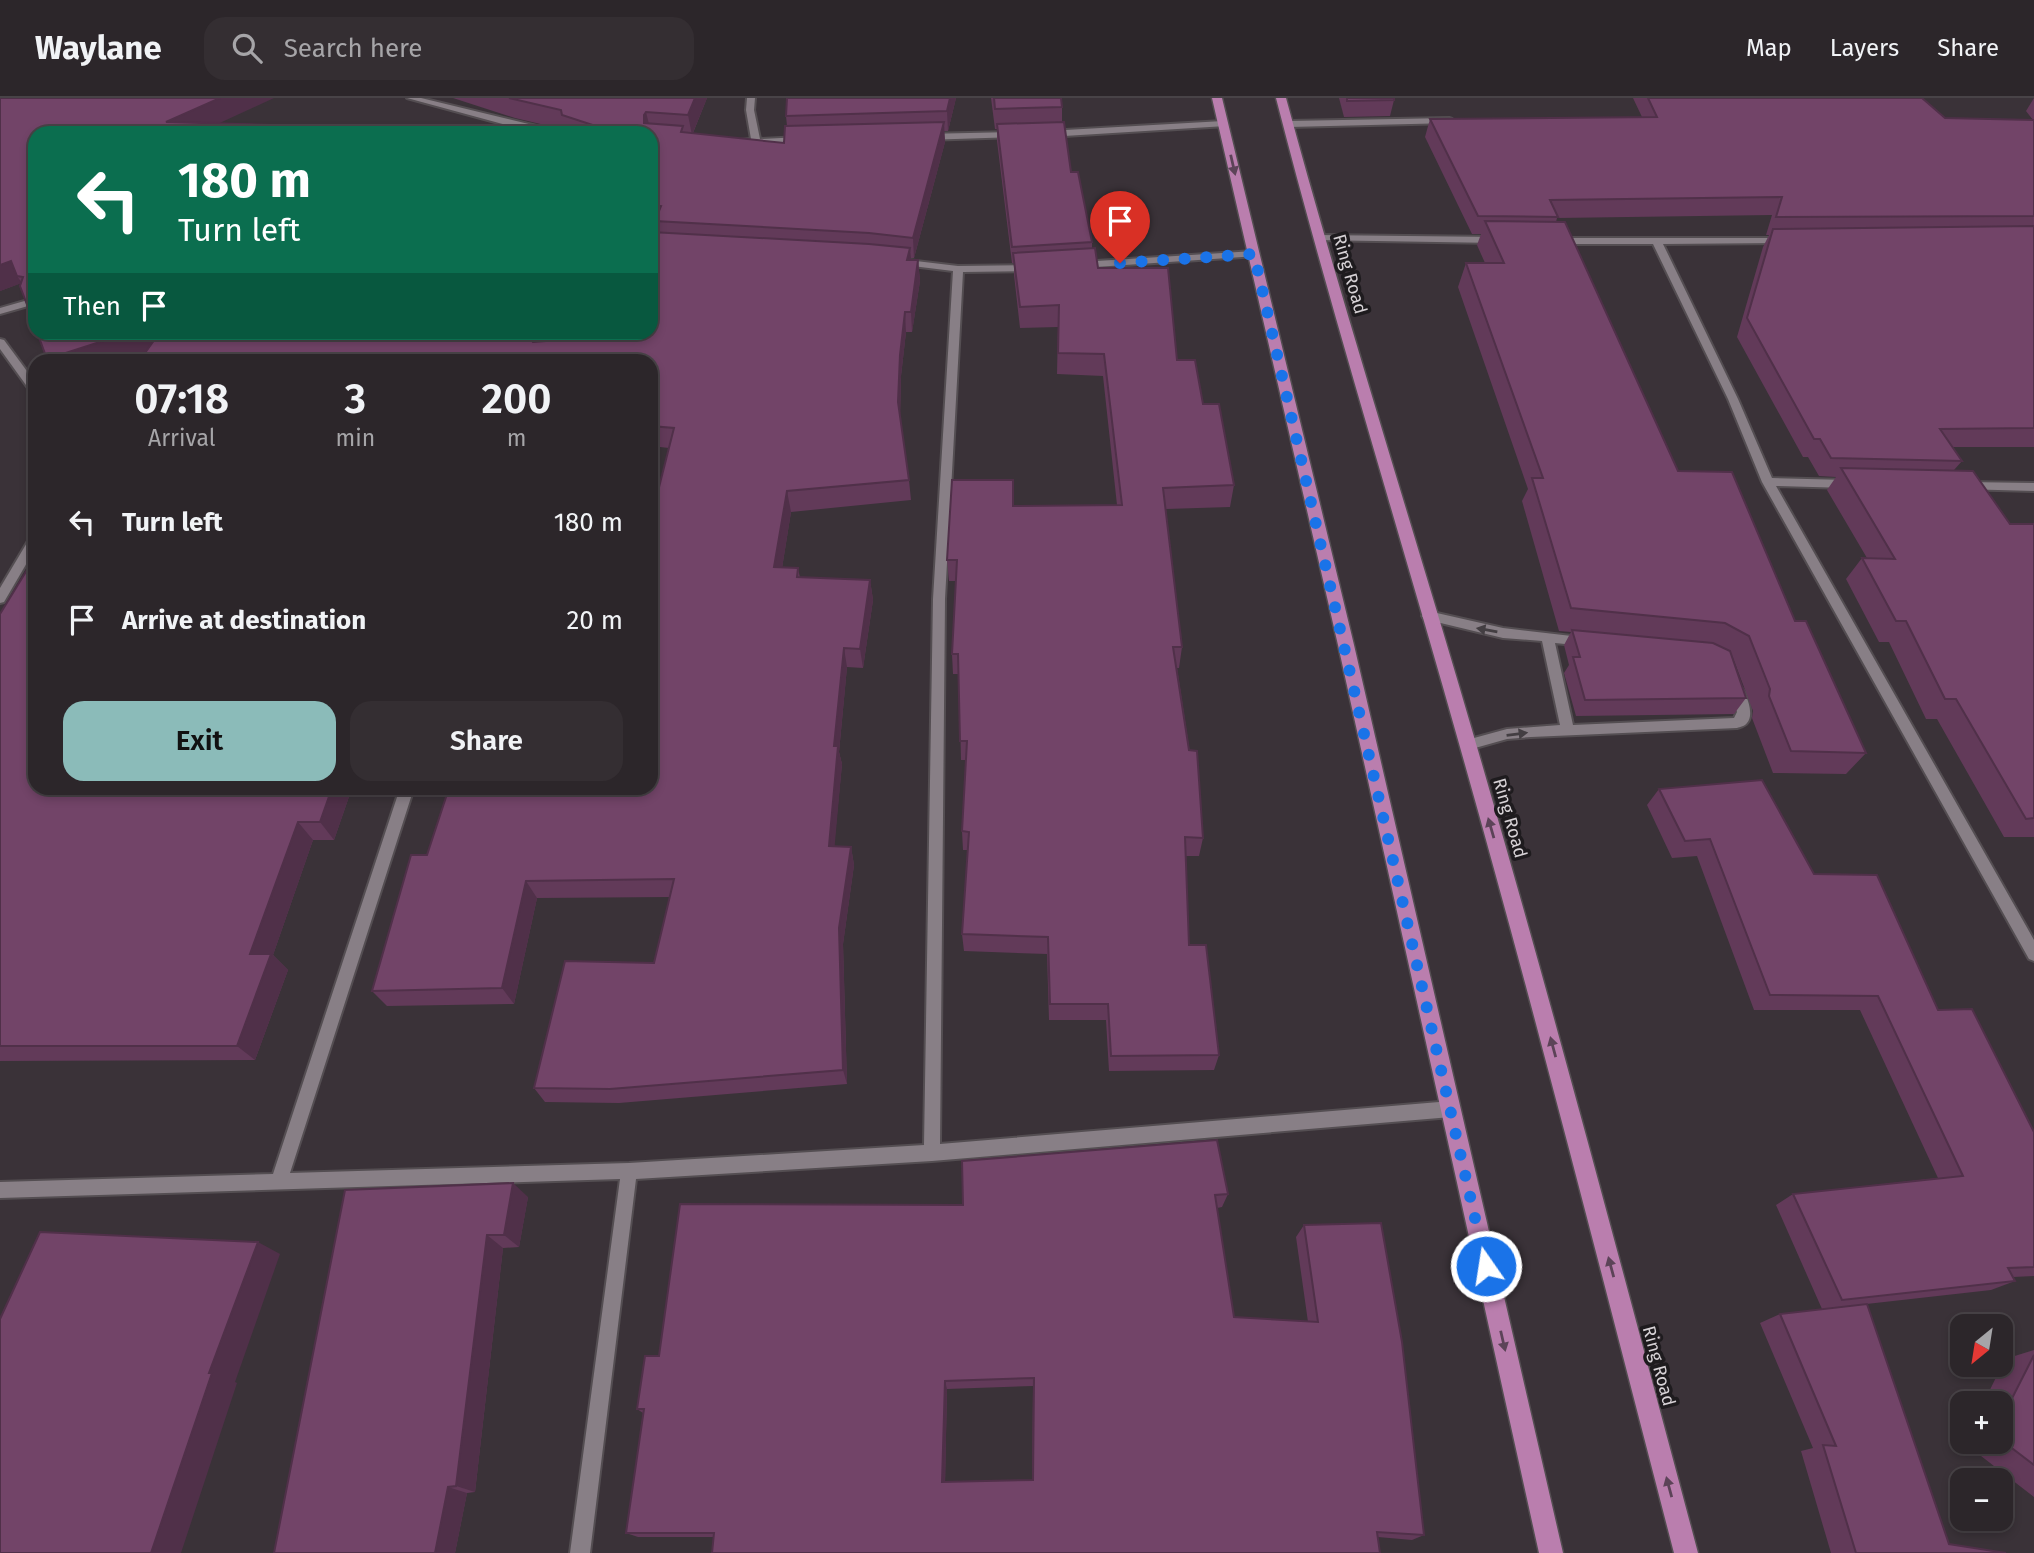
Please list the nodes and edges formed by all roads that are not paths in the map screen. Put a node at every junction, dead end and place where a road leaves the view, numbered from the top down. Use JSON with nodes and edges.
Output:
{"nodes":[{"id":1,"x":411,"y":98,"type":"edge"},
{"id":2,"x":751,"y":98,"type":"edge"},
{"id":3,"x":1217,"y":98,"type":"edge"},
{"id":4,"x":1282,"y":98,"type":"edge"},
{"id":5,"x":1455,"y":120,"type":"edge"},
{"id":6,"x":1223,"y":124,"type":"junction"},
{"id":7,"x":1289,"y":124,"type":"junction"},
{"id":8,"x":526,"y":126,"type":"edge"},
{"id":9,"x":1038,"y":134,"type":"edge"},
{"id":10,"x":1026,"y":135,"type":"edge"},
{"id":11,"x":908,"y":137,"type":"edge"},
{"id":12,"x":812,"y":140,"type":"edge"},
{"id":13,"x":757,"y":141,"type":"junction"},
{"id":14,"x":735,"y":142,"type":"edge"},
{"id":15,"x":1318,"y":238,"type":"junction"},
{"id":16,"x":1508,"y":240,"type":"edge"},
{"id":17,"x":1549,"y":240,"type":"edge"},
{"id":18,"x":1797,"y":241,"type":"edge"},
{"id":19,"x":1657,"y":242,"type":"junction"},
{"id":20,"x":1254,"y":254,"type":"junction"},
{"id":21,"x":883,"y":260,"type":"edge"},
{"id":22,"x":1066,"y":266,"type":"edge"},
{"id":23,"x":1039,"y":267,"type":"edge"},
{"id":24,"x":958,"y":269,"type":"junction"},
{"id":25,"x":28,"y":303,"type":"edge"},
{"id":26,"x":0,"y":312,"type":"edge"},
{"id":27,"x":0,"y":342,"type":"edge"},
{"id":28,"x":28,"y":380,"type":"edge"},
{"id":29,"x":1768,"y":482,"type":"junction"},
{"id":30,"x":1861,"y":484,"type":"edge"},
{"id":31,"x":1954,"y":486,"type":"edge"},
{"id":32,"x":2034,"y":487,"type":"edge"},
{"id":33,"x":28,"y":551,"type":"edge"},
{"id":34,"x":0,"y":599,"type":"edge"},
{"id":35,"x":1428,"y":616,"type":"junction"},
{"id":36,"x":1547,"y":637,"type":"junction"},
{"id":37,"x":1600,"y":642,"type":"edge"},
{"id":38,"x":1731,"y":675,"type":"edge"},
{"id":39,"x":1569,"y":730,"type":"junction"},
{"id":40,"x":1468,"y":745,"type":"junction"},
{"id":41,"x":405,"y":795,"type":"edge"},
{"id":42,"x":2034,"y":954,"type":"edge"},
{"id":43,"x":1451,"y":1110,"type":"junction"},
{"id":44,"x":932,"y":1153,"type":"junction"},
{"id":45,"x":629,"y":1171,"type":"junction"},
{"id":46,"x":279,"y":1181,"type":"junction"},
{"id":47,"x":0,"y":1190,"type":"edge"},
{"id":48,"x":580,"y":1553,"type":"edge"},
{"id":49,"x":1551,"y":1553,"type":"edge"},
{"id":50,"x":1686,"y":1553,"type":"edge"}],
"edges":[{"from":1,"to":8,"type":"street"},
{"from":2,"to":13,"type":"street"},
{"from":3,"to":6,"type":"main road"},
{"from":4,"to":7,"type":"main road","name":"Ring Road"},
{"from":5,"to":7,"type":"street"},
{"from":6,"to":9,"type":"street"},
{"from":6,"to":20,"type":"main road","one_way":true},
{"from":7,"to":15,"type":"main road","name":"Ring Road"},
{"from":10,"to":11,"type":"street"},
{"from":12,"to":13,"type":"street"},
{"from":13,"to":14,"type":"street"},
{"from":15,"to":16,"type":"street"},
{"from":15,"to":35,"type":"main road","name":"Ring Road"},
{"from":17,"to":19,"type":"street"},
{"from":18,"to":19,"type":"street"},
{"from":19,"to":29,"type":"street"},
{"from":20,"to":22,"type":"street"},
{"from":20,"to":43,"type":"main road"},
{"from":21,"to":24,"type":"street"},
{"from":23,"to":24,"type":"street"},
{"from":24,"to":44,"type":"street"},
{"from":25,"to":26,"type":"street"},
{"from":27,"to":28,"type":"street"},
{"from":29,"to":30,"type":"street"},
{"from":29,"to":42,"type":"street"},
{"from":31,"to":32,"type":"street"},
{"from":33,"to":34,"type":"street"},
{"from":36,"to":35,"type":"street","one_way":true},
{"from":35,"to":40,"type":"main road","name":"Ring Road"},
{"from":36,"to":37,"type":"street"},
{"from":36,"to":39,"type":"street"},
{"from":38,"to":39,"type":"street"},
{"from":40,"to":39,"type":"street","one_way":true},
{"from":50,"to":40,"type":"main road","name":"Ring Road","one_way":true},
{"from":41,"to":46,"type":"street"},
{"from":43,"to":44,"type":"street"},
{"from":43,"to":49,"type":"main road","one_way":true},
{"from":44,"to":45,"type":"street"},
{"from":45,"to":46,"type":"street"},
{"from":45,"to":48,"type":"street"},
{"from":46,"to":47,"type":"street"}]}
